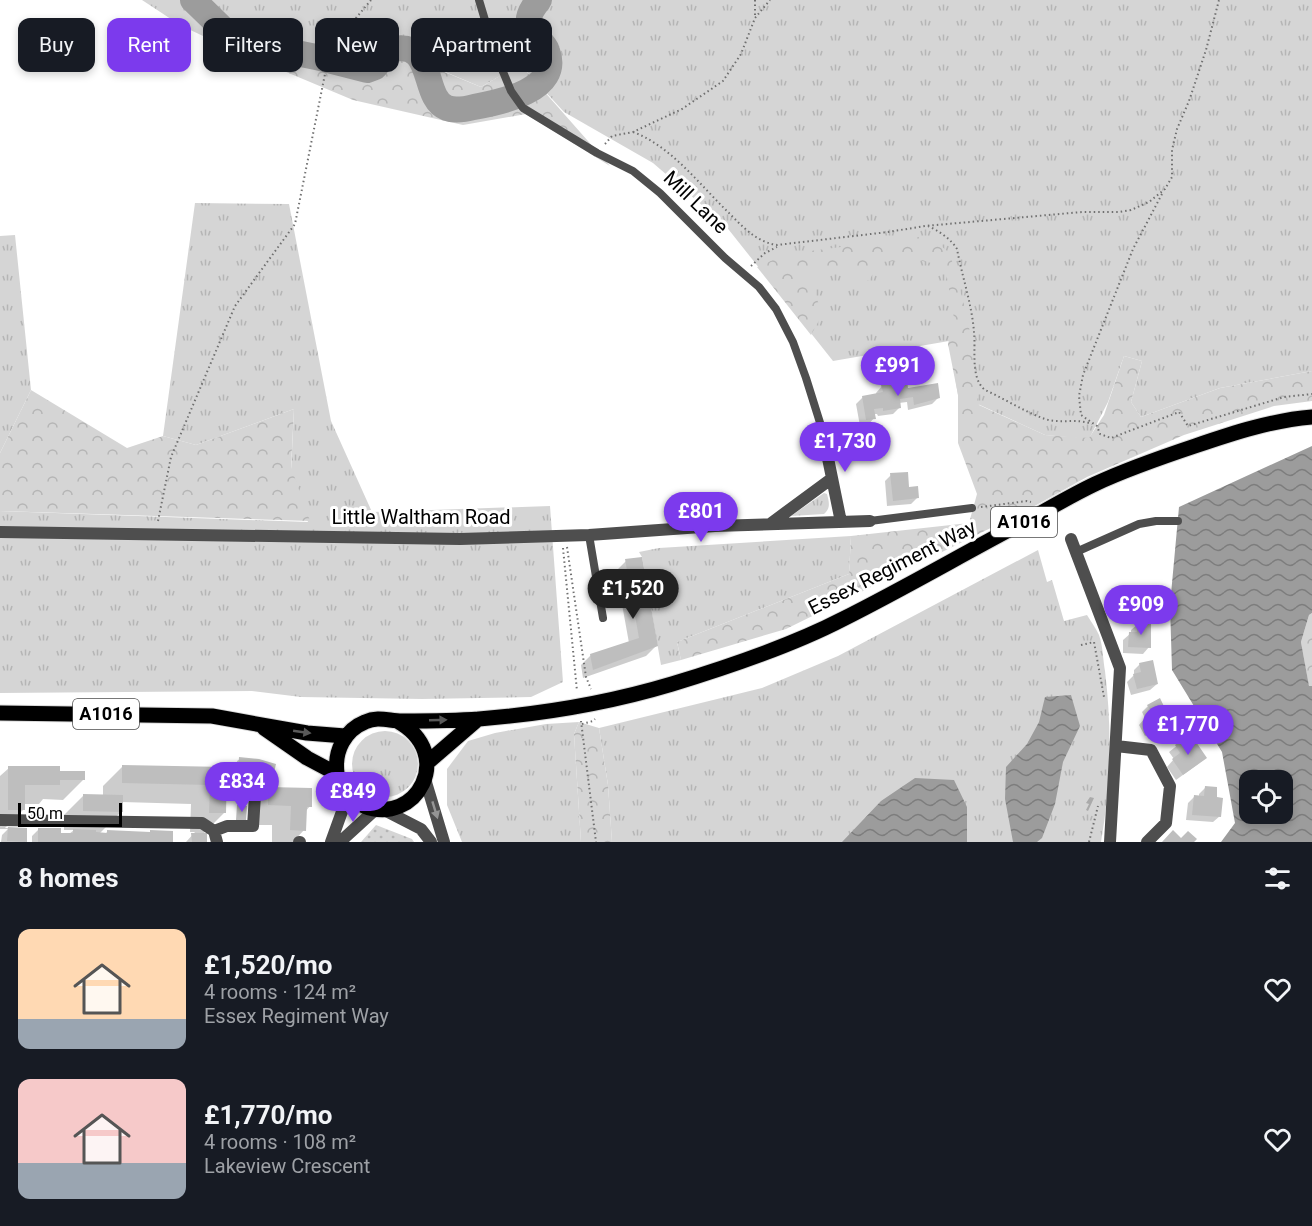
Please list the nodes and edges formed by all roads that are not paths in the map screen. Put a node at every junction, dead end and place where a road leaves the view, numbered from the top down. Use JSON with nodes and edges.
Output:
{"nodes":[{"id":1,"x":479,"y":0,"type":"edge"},
{"id":2,"x":1312,"y":417,"type":"edge"},
{"id":3,"x":822,"y":429,"type":"joint"},
{"id":4,"x":831,"y":478,"type":"junction"},
{"id":5,"x":972,"y":508,"type":"road end"},
{"id":6,"x":870,"y":520,"type":"joint"},
{"id":7,"x":1178,"y":521,"type":"dead end"},
{"id":8,"x":841,"y":522,"type":"junction"},
{"id":9,"x":770,"y":524,"type":"junction"},
{"id":10,"x":0,"y":532,"type":"edge"},
{"id":11,"x":590,"y":535,"type":"junction"},
{"id":12,"x":1071,"y":539,"type":"dead end"},
{"id":13,"x":1076,"y":552,"type":"junction"},
{"id":14,"x":603,"y":618,"type":"dead end"},
{"id":15,"x":0,"y":713,"type":"edge"},
{"id":16,"x":478,"y":719,"type":"junction"},
{"id":17,"x":398,"y":721,"type":"junction"},
{"id":18,"x":259,"y":725,"type":"junction"},
{"id":19,"x":345,"y":736,"type":"junction"},
{"id":20,"x":1116,"y":746,"type":"junction"},
{"id":21,"x":426,"y":771,"type":"junction"},
{"id":22,"x":337,"y":774,"type":"junction"},
{"id":23,"x":256,"y":780,"type":"dead end"},
{"id":24,"x":348,"y":795,"type":"junction"},
{"id":25,"x":380,"y":810,"type":"junction"},
{"id":26,"x":0,"y":820,"type":"edge"},
{"id":27,"x":215,"y":836,"type":"edge"},
{"id":28,"x":331,"y":842,"type":"edge"},
{"id":29,"x":340,"y":842,"type":"edge"},
{"id":30,"x":431,"y":842,"type":"edge"},
{"id":31,"x":444,"y":842,"type":"edge"},
{"id":32,"x":1110,"y":842,"type":"edge"},
{"id":33,"x":1147,"y":842,"type":"edge"}],
"edges":[{"from":1,"to":3,"type":"lane","name":"Mill Lane"},
{"from":2,"to":16,"type":"main road","name":"Essex Regiment Way","number":"A1016"},
{"from":3,"to":4,"type":"street","name":"Mill Lane"},
{"from":4,"to":8,"type":"street","name":"Mill Lane"},
{"from":4,"to":9,"type":"street"},
{"from":5,"to":6,"type":"lane"},
{"from":6,"to":8,"type":"street","name":"Little Waltham Road"},
{"from":7,"to":13,"type":"lane"},
{"from":8,"to":9,"type":"street","name":"Little Waltham Road"},
{"from":9,"to":11,"type":"street","name":"Little Waltham Road"},
{"from":10,"to":11,"type":"street","name":"Little Waltham Road"},
{"from":11,"to":14,"type":"lane"},
{"from":12,"to":13,"type":"street"},
{"from":13,"to":20,"type":"street"},
{"from":15,"to":18,"type":"main road","number":"A1016"},
{"from":17,"to":16,"type":"main road","name":"Essex Regiment Way","number":"A1016","one_way":true},
{"from":16,"to":21,"type":"main road"},
{"from":17,"to":19,"type":"main road","name":"Essex Regiment Way","number":"A1016"},
{"from":17,"to":21,"type":"main road"},
{"from":18,"to":19,"type":"main road","number":"A1016","one_way":true},
{"from":18,"to":22,"type":"main road","number":"A1016"},
{"from":19,"to":22,"type":"main road"},
{"from":20,"to":32,"type":"street"},
{"from":20,"to":33,"type":"street"},
{"from":21,"to":25,"type":"main road"},
{"from":21,"to":31,"type":"street","one_way":true},
{"from":22,"to":24,"type":"main road"},
{"from":23,"to":27,"type":"street"},
{"from":24,"to":25,"type":"main road"},
{"from":24,"to":28,"type":"street"},
{"from":25,"to":29,"type":"street"},
{"from":25,"to":30,"type":"street"},
{"from":26,"to":27,"type":"street"}]}
